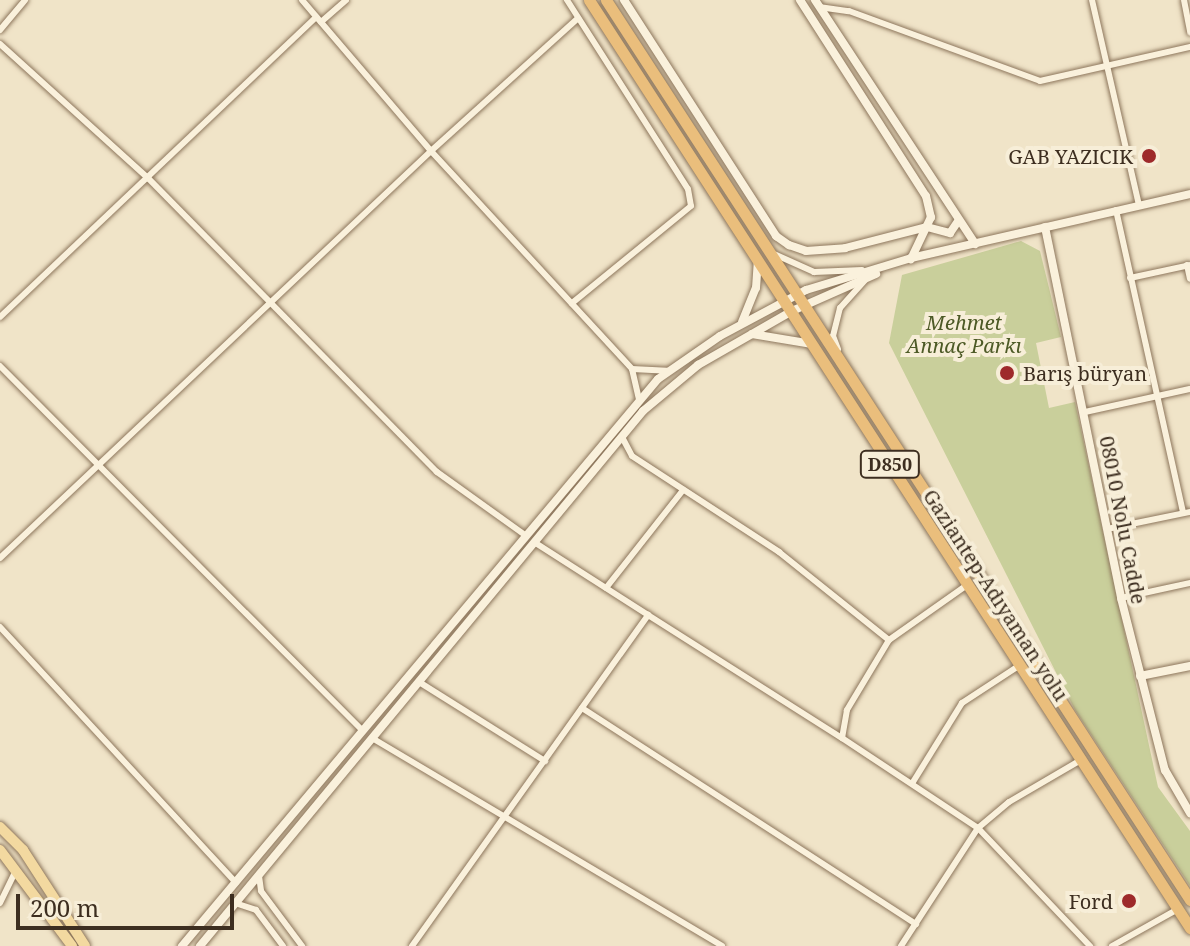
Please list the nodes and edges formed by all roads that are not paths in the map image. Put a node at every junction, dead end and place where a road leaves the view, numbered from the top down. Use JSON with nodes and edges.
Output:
{"nodes":[{"id":1,"x":25,"y":0,"type":"edge"},
{"id":2,"x":302,"y":0,"type":"edge"},
{"id":3,"x":346,"y":0,"type":"edge"},
{"id":4,"x":567,"y":0,"type":"edge"},
{"id":5,"x":589,"y":0,"type":"edge"},
{"id":6,"x":606,"y":0,"type":"edge"},
{"id":7,"x":624,"y":0,"type":"edge"},
{"id":8,"x":800,"y":0,"type":"edge"},
{"id":9,"x":1092,"y":0,"type":"edge"},
{"id":10,"x":1184,"y":0,"type":"edge"},
{"id":11,"x":817,"y":4,"type":"edge"},
{"id":12,"x":578,"y":18,"type":"junction"},
{"id":13,"x":318,"y":19,"type":"junction"},
{"id":14,"x":0,"y":30,"type":"edge"},
{"id":15,"x":1190,"y":32,"type":"edge"},
{"id":16,"x":0,"y":44,"type":"edge"},
{"id":17,"x":1190,"y":47,"type":"edge"},
{"id":18,"x":1107,"y":67,"type":"junction"},
{"id":19,"x":431,"y":151,"type":"junction"},
{"id":20,"x":148,"y":178,"type":"junction"},
{"id":21,"x":1190,"y":194,"type":"edge"},
{"id":22,"x":1139,"y":205,"type":"junction"},
{"id":23,"x":1116,"y":210,"type":"junction"},
{"id":24,"x":958,"y":221,"type":"junction"},
{"id":25,"x":927,"y":227,"type":"junction"},
{"id":26,"x":1045,"y":227,"type":"junction"},
{"id":27,"x":763,"y":244,"type":"junction"},
{"id":28,"x":975,"y":244,"type":"junction"},
{"id":29,"x":911,"y":258,"type":"junction"},
{"id":30,"x":758,"y":262,"type":"junction"},
{"id":31,"x":1189,"y":265,"type":"edge"},
{"id":32,"x":871,"y":274,"type":"junction"},
{"id":33,"x":1130,"y":278,"type":"junction"},
{"id":34,"x":1190,"y":279,"type":"edge"},
{"id":35,"x":271,"y":303,"type":"junction"},
{"id":36,"x":572,"y":303,"type":"junction"},
{"id":37,"x":794,"y":304,"type":"junction"},
{"id":38,"x":0,"y":317,"type":"edge"},
{"id":39,"x":742,"y":323,"type":"junction"},
{"id":40,"x":752,"y":334,"type":"junction"},
{"id":41,"x":812,"y":344,"type":"junction"},
{"id":42,"x":0,"y":366,"type":"edge"},
{"id":43,"x":845,"y":368,"type":"junction"},
{"id":44,"x":632,"y":369,"type":"junction"},
{"id":45,"x":671,"y":370,"type":"junction"},
{"id":46,"x":1190,"y":389,"type":"edge"},
{"id":47,"x":1155,"y":398,"type":"junction"},
{"id":48,"x":639,"y":399,"type":"junction"},
{"id":49,"x":1085,"y":412,"type":"junction"},
{"id":50,"x":622,"y":437,"type":"junction"},
{"id":51,"x":94,"y":466,"type":"junction"},
{"id":52,"x":683,"y":490,"type":"junction"},
{"id":53,"x":1186,"y":512,"type":"edge"},
{"id":54,"x":1107,"y":529,"type":"junction"},
{"id":55,"x":525,"y":535,"type":"junction"},
{"id":56,"x":534,"y":542,"type":"junction"},
{"id":57,"x":0,"y":558,"type":"edge"},
{"id":58,"x":1190,"y":583,"type":"edge"},
{"id":59,"x":967,"y":585,"type":"junction"},
{"id":60,"x":606,"y":588,"type":"junction"},
{"id":61,"x":1121,"y":598,"type":"junction"},
{"id":62,"x":648,"y":615,"type":"junction"},
{"id":63,"x":0,"y":627,"type":"edge"},
{"id":64,"x":889,"y":640,"type":"junction"},
{"id":65,"x":1020,"y":665,"type":"junction"},
{"id":66,"x":1190,"y":666,"type":"edge"},
{"id":67,"x":1140,"y":676,"type":"junction"},
{"id":68,"x":419,"y":682,"type":"junction"},
{"id":69,"x":582,"y":708,"type":"junction"},
{"id":70,"x":362,"y":730,"type":"junction"},
{"id":71,"x":372,"y":738,"type":"junction"},
{"id":72,"x":842,"y":738,"type":"junction"},
{"id":73,"x":1081,"y":760,"type":"junction"},
{"id":74,"x":545,"y":761,"type":"junction"},
{"id":75,"x":913,"y":782,"type":"junction"},
{"id":76,"x":1190,"y":813,"type":"edge"},
{"id":77,"x":506,"y":817,"type":"junction"},
{"id":78,"x":0,"y":827,"type":"edge"},
{"id":79,"x":978,"y":828,"type":"junction"},
{"id":80,"x":0,"y":850,"type":"edge"},
{"id":81,"x":16,"y":870,"type":"junction"},
{"id":82,"x":259,"y":875,"type":"junction"},
{"id":83,"x":236,"y":883,"type":"junction"},
{"id":84,"x":1190,"y":900,"type":"edge"},
{"id":85,"x":0,"y":903,"type":"edge"},
{"id":86,"x":235,"y":903,"type":"junction"},
{"id":87,"x":1178,"y":909,"type":"junction"},
{"id":88,"x":916,"y":924,"type":"junction"},
{"id":89,"x":1190,"y":928,"type":"edge"},
{"id":90,"x":72,"y":946,"type":"edge"},
{"id":91,"x":85,"y":946,"type":"edge"},
{"id":92,"x":182,"y":946,"type":"edge"},
{"id":93,"x":200,"y":946,"type":"edge"},
{"id":94,"x":283,"y":946,"type":"edge"},
{"id":95,"x":302,"y":946,"type":"edge"},
{"id":96,"x":412,"y":946,"type":"edge"},
{"id":97,"x":722,"y":946,"type":"edge"},
{"id":98,"x":901,"y":946,"type":"edge"},
{"id":99,"x":1090,"y":946,"type":"edge"},
{"id":100,"x":1112,"y":946,"type":"edge"}],
"edges":[{"from":1,"to":14,"type":"street"},
{"from":2,"to":13,"type":"street"},
{"from":3,"to":13,"type":"street"},
{"from":4,"to":12,"type":"street"},
{"from":5,"to":30,"type":"highway","name":"Gaziantep-Adıyaman yolu","number":"D850"},
{"from":6,"to":27,"type":"highway","name":"Gaziantep-Adıyaman yolu","number":"D850"},
{"from":7,"to":25,"type":"street"},
{"from":8,"to":25,"type":"street"},
{"from":9,"to":18,"type":"street"},
{"from":10,"to":15,"type":"street"},
{"from":11,"to":18,"type":"street"},
{"from":11,"to":24,"type":"street"},
{"from":12,"to":19,"type":"street"},
{"from":12,"to":36,"type":"street"},
{"from":13,"to":19,"type":"street"},
{"from":13,"to":20,"type":"street"},
{"from":16,"to":20,"type":"street"},
{"from":17,"to":18,"type":"street"},
{"from":18,"to":22,"type":"street"},
{"from":19,"to":35,"type":"street"},
{"from":19,"to":36,"type":"street"},
{"from":20,"to":35,"type":"street"},
{"from":20,"to":38,"type":"street"},
{"from":21,"to":22,"type":"street"},
{"from":22,"to":23,"type":"street"},
{"from":23,"to":26,"type":"street"},
{"from":23,"to":33,"type":"street"},
{"from":24,"to":25,"type":"street"},
{"from":24,"to":28,"type":"street"},
{"from":25,"to":29,"type":"street"},
{"from":26,"to":28,"type":"street"},
{"from":26,"to":49,"type":"street","name":"08010 Nolu Cadde"},
{"from":27,"to":32,"type":"street"},
{"from":27,"to":37,"type":"highway","name":"Gaziantep-Adıyaman yolu","number":"D850"},
{"from":28,"to":29,"type":"street"},
{"from":29,"to":32,"type":"street"},
{"from":30,"to":37,"type":"highway","name":"Gaziantep-Adıyaman yolu","number":"D850"},
{"from":30,"to":39,"type":"street"},
{"from":31,"to":33,"type":"street"},
{"from":31,"to":34,"type":"street"},
{"from":32,"to":37,"type":"street"},
{"from":32,"to":43,"type":"street"},
{"from":33,"to":47,"type":"street"},
{"from":35,"to":51,"type":"street"},
{"from":35,"to":55,"type":"street"},
{"from":36,"to":44,"type":"street"},
{"from":37,"to":39,"type":"street"},
{"from":37,"to":40,"type":"street"},
{"from":37,"to":41,"type":"highway","name":"Gaziantep-Adıyaman yolu","number":"D850"},
{"from":37,"to":43,"type":"highway","name":"Gaziantep-Adıyaman yolu","number":"D850"},
{"from":39,"to":45,"type":"street"},
{"from":40,"to":41,"type":"street"},
{"from":40,"to":50,"type":"street"},
{"from":41,"to":59,"type":"highway","name":"Gaziantep-Adıyaman yolu","number":"D850"},
{"from":42,"to":51,"type":"street"},
{"from":43,"to":84,"type":"highway","name":"Gaziantep-Adıyaman yolu","number":"D850"},
{"from":44,"to":45,"type":"street"},
{"from":44,"to":48,"type":"street"},
{"from":45,"to":48,"type":"street"},
{"from":46,"to":47,"type":"street"},
{"from":47,"to":49,"type":"street"},
{"from":47,"to":53,"type":"street"},
{"from":48,"to":55,"type":"street"},
{"from":49,"to":54,"type":"street","name":"08010 Nolu Cadde"},
{"from":50,"to":52,"type":"street"},
{"from":50,"to":56,"type":"street"},
{"from":51,"to":57,"type":"street"},
{"from":51,"to":70,"type":"street"},
{"from":52,"to":60,"type":"street"},
{"from":52,"to":64,"type":"street"},
{"from":53,"to":54,"type":"street"},
{"from":54,"to":61,"type":"street","name":"08010 Nolu Cadde"},
{"from":55,"to":70,"type":"street"},
{"from":56,"to":60,"type":"street"},
{"from":56,"to":68,"type":"street"},
{"from":58,"to":61,"type":"street"},
{"from":59,"to":64,"type":"street"},
{"from":59,"to":65,"type":"highway","name":"Gaziantep-Adıyaman yolu","number":"D850"},
{"from":60,"to":62,"type":"street"},
{"from":61,"to":67,"type":"street","name":"08010 Nolu Cadde"},
{"from":62,"to":69,"type":"street"},
{"from":62,"to":72,"type":"street"},
{"from":63,"to":83,"type":"street"},
{"from":64,"to":72,"type":"street"},
{"from":65,"to":73,"type":"highway","name":"Gaziantep-Adıyaman yolu","number":"D850"},
{"from":65,"to":75,"type":"street"},
{"from":66,"to":67,"type":"street"},
{"from":67,"to":76,"type":"street","name":"08010 Nolu Cadde"},
{"from":68,"to":71,"type":"street"},
{"from":68,"to":74,"type":"street"},
{"from":69,"to":74,"type":"street"},
{"from":69,"to":88,"type":"street"},
{"from":70,"to":83,"type":"street"},
{"from":71,"to":77,"type":"street"},
{"from":71,"to":82,"type":"street"},
{"from":72,"to":75,"type":"street"},
{"from":73,"to":79,"type":"street"},
{"from":73,"to":87,"type":"highway","name":"Gaziantep-Adıyaman yolu","number":"D850"},
{"from":74,"to":77,"type":"street"},
{"from":75,"to":79,"type":"street"},
{"from":77,"to":96,"type":"street"},
{"from":77,"to":97,"type":"street"},
{"from":78,"to":91,"type":"main road"},
{"from":79,"to":88,"type":"street"},
{"from":79,"to":99,"type":"street"},
{"from":80,"to":81,"type":"main road"},
{"from":81,"to":85,"type":"street"},
{"from":81,"to":90,"type":"main road"},
{"from":82,"to":86,"type":"street"},
{"from":82,"to":95,"type":"street"},
{"from":83,"to":92,"type":"street"},
{"from":86,"to":93,"type":"street"},
{"from":86,"to":94,"type":"street"},
{"from":87,"to":89,"type":"highway","name":"Gaziantep-Adıyaman yolu","number":"D850"},
{"from":87,"to":100,"type":"street"},
{"from":88,"to":98,"type":"street"}]}
